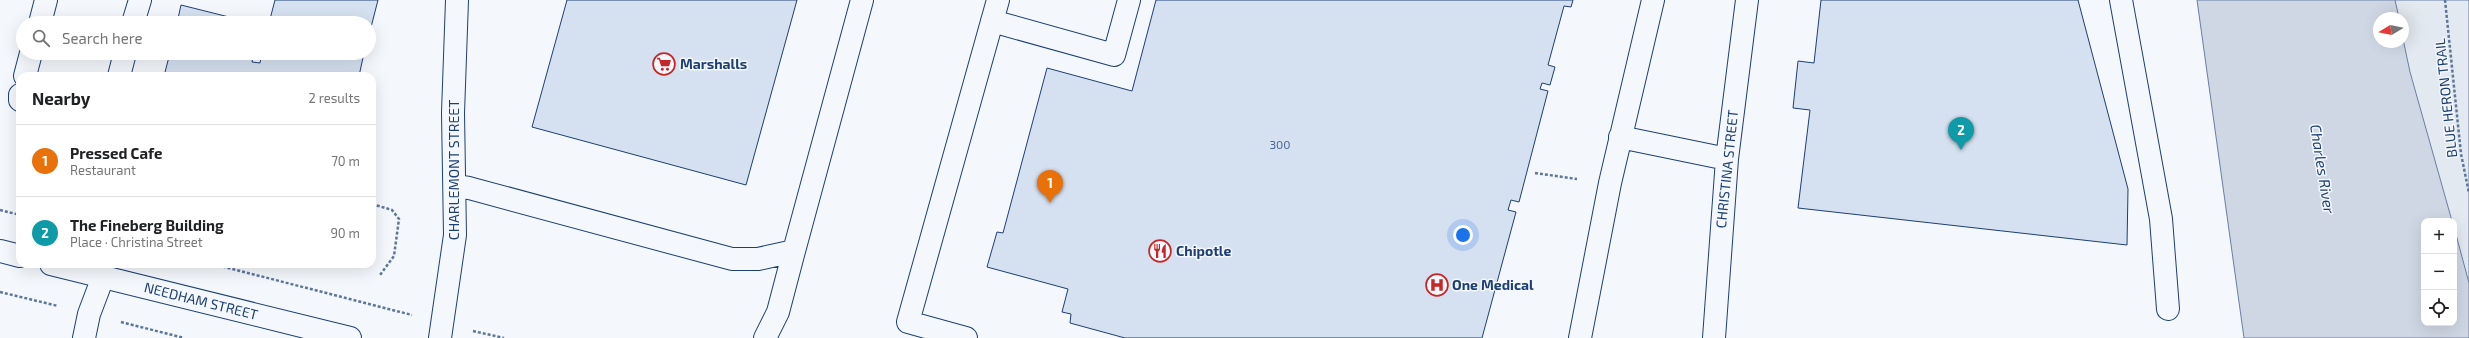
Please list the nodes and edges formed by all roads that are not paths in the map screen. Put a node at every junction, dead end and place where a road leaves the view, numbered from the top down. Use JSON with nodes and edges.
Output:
{"nodes":[{"id":1,"x":46,"y":0,"type":"edge"},
{"id":2,"x":140,"y":0,"type":"edge"},
{"id":3,"x":457,"y":0,"type":"edge"},
{"id":4,"x":862,"y":0,"type":"edge"},
{"id":5,"x":998,"y":0,"type":"edge"},
{"id":6,"x":1129,"y":0,"type":"edge"},
{"id":7,"x":1653,"y":0,"type":"edge"},
{"id":8,"x":1747,"y":0,"type":"edge"},
{"id":9,"x":2121,"y":0,"type":"edge"},
{"id":10,"x":42,"y":16,"type":"edge"},
{"id":11,"x":135,"y":16,"type":"edge"},
{"id":12,"x":992,"y":21,"type":"junction"},
{"id":13,"x":29,"y":60,"type":"edge"},
{"id":14,"x":123,"y":60,"type":"edge"},
{"id":15,"x":26,"y":72,"type":"edge"},
{"id":16,"x":120,"y":72,"type":"edge"},
{"id":17,"x":1620,"y":137,"type":"junction"},
{"id":18,"x":1727,"y":159,"type":"junction"},
{"id":19,"x":455,"y":186,"type":"junction"},
{"id":20,"x":794,"y":251,"type":"junction"},
{"id":21,"x":74,"y":268,"type":"edge"},
{"id":22,"x":91,"y":271,"type":"edge"},
{"id":23,"x":2168,"y":309,"type":"dead end"},
{"id":24,"x":441,"y":330,"type":"edge"},
{"id":25,"x":84,"y":338,"type":"edge"},
{"id":26,"x":350,"y":338,"type":"edge"},
{"id":27,"x":765,"y":338,"type":"edge"},
{"id":28,"x":966,"y":338,"type":"edge"},
{"id":29,"x":1580,"y":338,"type":"edge"},
{"id":30,"x":1714,"y":338,"type":"edge"}],
"edges":[{"from":1,"to":10,"type":"street"},
{"from":2,"to":11,"type":"street"},
{"from":3,"to":19,"type":"street","name":"CHARLEMONT STREET"},
{"from":4,"to":20,"type":"street"},
{"from":5,"to":12,"type":"street"},
{"from":6,"to":12,"type":"street"},
{"from":7,"to":17,"type":"street"},
{"from":8,"to":18,"type":"street","name":"CHRISTINA STREET"},
{"from":9,"to":23,"type":"street"},
{"from":12,"to":28,"type":"street"},
{"from":13,"to":15,"type":"street"},
{"from":14,"to":16,"type":"street"},
{"from":17,"to":18,"type":"street"},
{"from":17,"to":29,"type":"street"},
{"from":18,"to":30,"type":"street","name":"CHRISTINA STREET"},
{"from":19,"to":20,"type":"street"},
{"from":19,"to":24,"type":"street","name":"CHARLEMONT STREET"},
{"from":20,"to":27,"type":"street"},
{"from":21,"to":22,"type":"street","name":"NEEDHAM STREET"},
{"from":22,"to":25,"type":"street"},
{"from":22,"to":26,"type":"street","name":"NEEDHAM STREET"}]}
